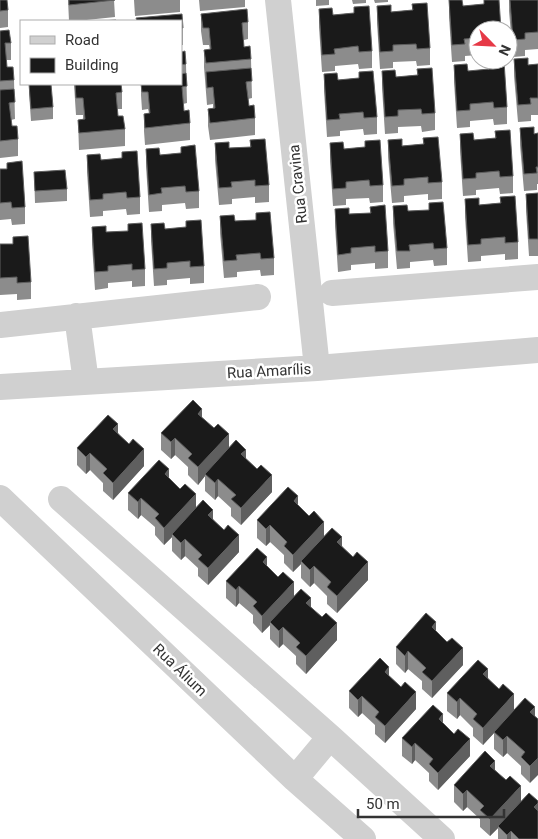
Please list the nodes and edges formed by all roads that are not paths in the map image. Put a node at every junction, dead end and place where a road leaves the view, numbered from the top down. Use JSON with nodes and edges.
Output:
{"nodes":[{"id":1,"x":278,"y":0,"type":"edge"},
{"id":2,"x":538,"y":277,"type":"edge"},
{"id":3,"x":332,"y":293,"type":"dead end"},
{"id":4,"x":258,"y":297,"type":"dead end"},
{"id":5,"x":77,"y":316,"type":"junction"},
{"id":6,"x":0,"y":325,"type":"edge"},
{"id":7,"x":538,"y":350,"type":"edge"},
{"id":8,"x":317,"y":368,"type":"junction"},
{"id":9,"x":86,"y":382,"type":"junction"},
{"id":10,"x":0,"y":387,"type":"edge"},
{"id":11,"x":0,"y":498,"type":"edge"},
{"id":12,"x":61,"y":499,"type":"dead end"},
{"id":13,"x":330,"y":737,"type":"junction"},
{"id":14,"x":295,"y":779,"type":"junction"},
{"id":15,"x":363,"y":839,"type":"edge"},
{"id":16,"x":442,"y":839,"type":"edge"}],
"edges":[{"from":1,"to":8,"type":"street","name":"Rua Cravina"},
{"from":2,"to":3,"type":"street"},
{"from":4,"to":5,"type":"street"},
{"from":5,"to":6,"type":"street"},
{"from":5,"to":9,"type":"street"},
{"from":7,"to":8,"type":"street","name":"Rua Amarílis"},
{"from":8,"to":9,"type":"street","name":"Rua Amarílis"},
{"from":9,"to":10,"type":"street","name":"Rua Amarílis"},
{"from":11,"to":14,"type":"street","name":"Rua Álium"},
{"from":12,"to":13,"type":"street"},
{"from":13,"to":14,"type":"street"},
{"from":13,"to":16,"type":"street"},
{"from":14,"to":15,"type":"street","name":"Rua Álium"}]}
